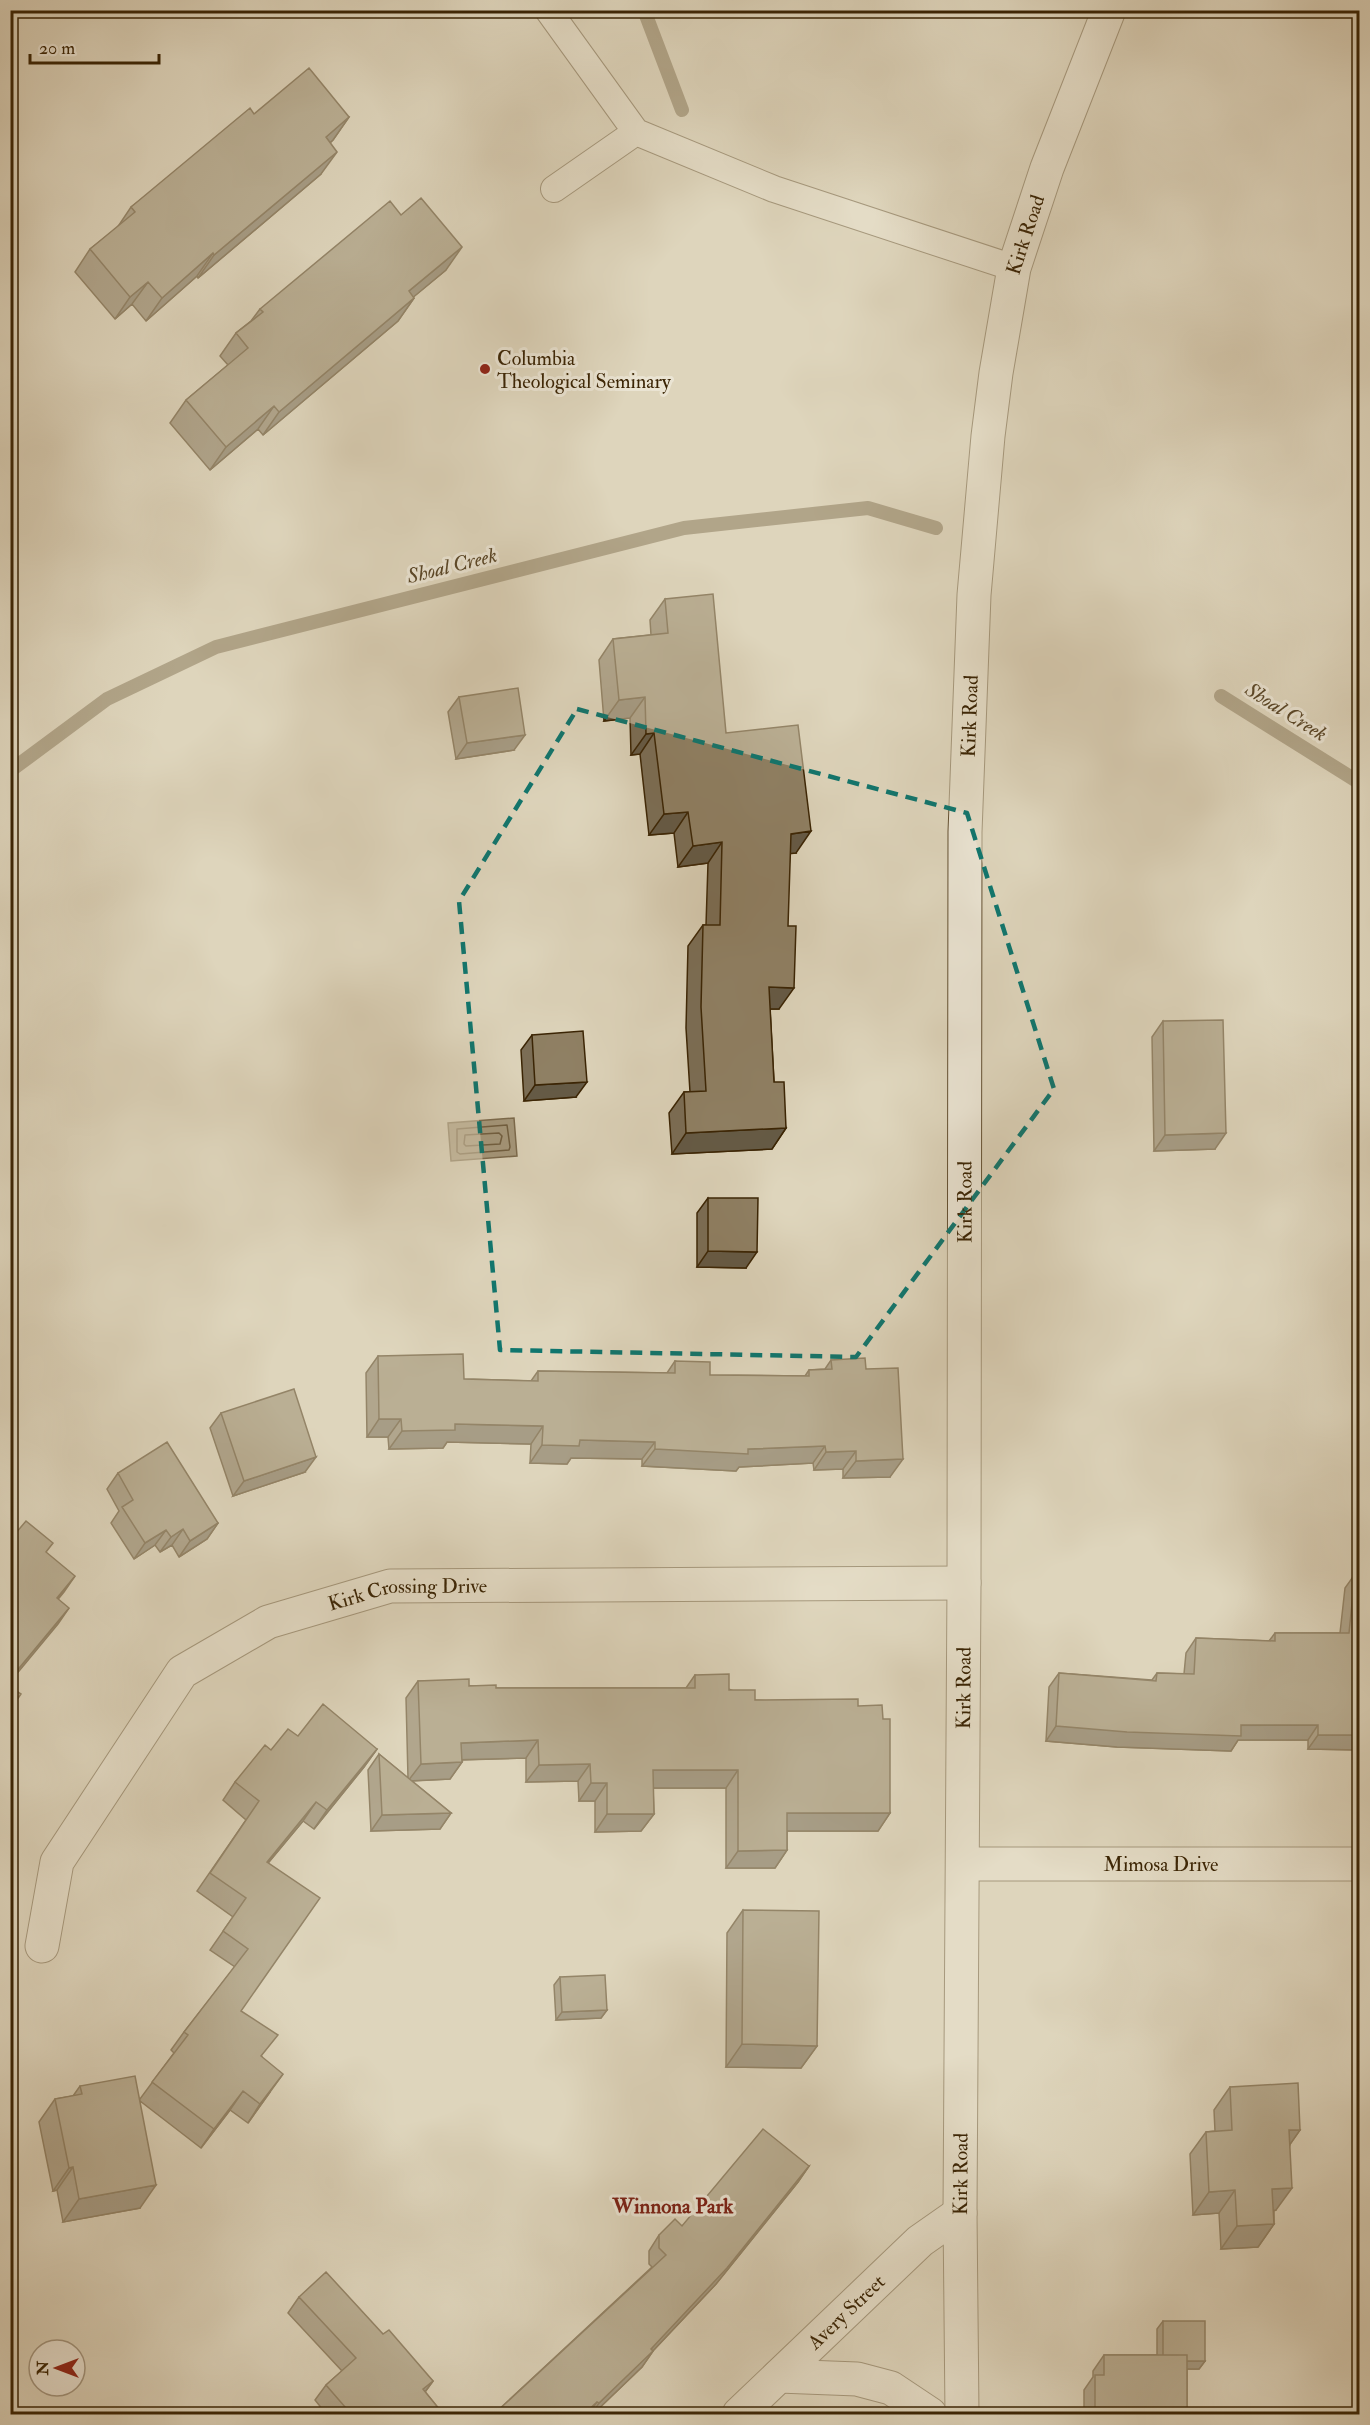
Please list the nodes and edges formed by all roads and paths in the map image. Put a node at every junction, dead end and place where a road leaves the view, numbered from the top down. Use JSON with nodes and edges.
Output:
{"nodes":[{"id":1,"x":548,"y":10,"type":"edge"},
{"id":2,"x":1109,"y":10,"type":"edge"},
{"id":3,"x":636,"y":132,"type":"junction"},
{"id":4,"x":554,"y":189,"type":"dead end"},
{"id":5,"x":1014,"y":268,"type":"junction"},
{"id":6,"x":964,"y":1584,"type":"junction"},
{"id":7,"x":963,"y":1864,"type":"junction"},
{"id":8,"x":1359,"y":1864,"type":"edge"},
{"id":9,"x":42,"y":1946,"type":"dead end"},
{"id":10,"x":960,"y":2213,"type":"junction"},
{"id":11,"x":779,"y":2376,"type":"junction"},
{"id":12,"x":739,"y":2415,"type":"edge"},
{"id":13,"x":930,"y":2415,"type":"edge"},
{"id":14,"x":962,"y":2415,"type":"edge"}],
"edges":[{"from":1,"to":3,"type":"lane"},
{"from":2,"to":5,"type":"street","name":"Kirk Road"},
{"from":3,"to":4,"type":"lane"},
{"from":3,"to":5,"type":"lane"},
{"from":5,"to":6,"type":"street","name":"Kirk Road"},
{"from":6,"to":7,"type":"street","name":"Kirk Road"},
{"from":6,"to":9,"type":"street","name":"Kirk Crossing Drive"},
{"from":7,"to":8,"type":"street","name":"Mimosa Drive"},
{"from":7,"to":10,"type":"street","name":"Kirk Road"},
{"from":10,"to":11,"type":"street","name":"Avery Street"},
{"from":10,"to":14,"type":"street","name":"Kirk Road"},
{"from":11,"to":12,"type":"street","name":"Avery Street"},
{"from":11,"to":13,"type":"street"}]}
